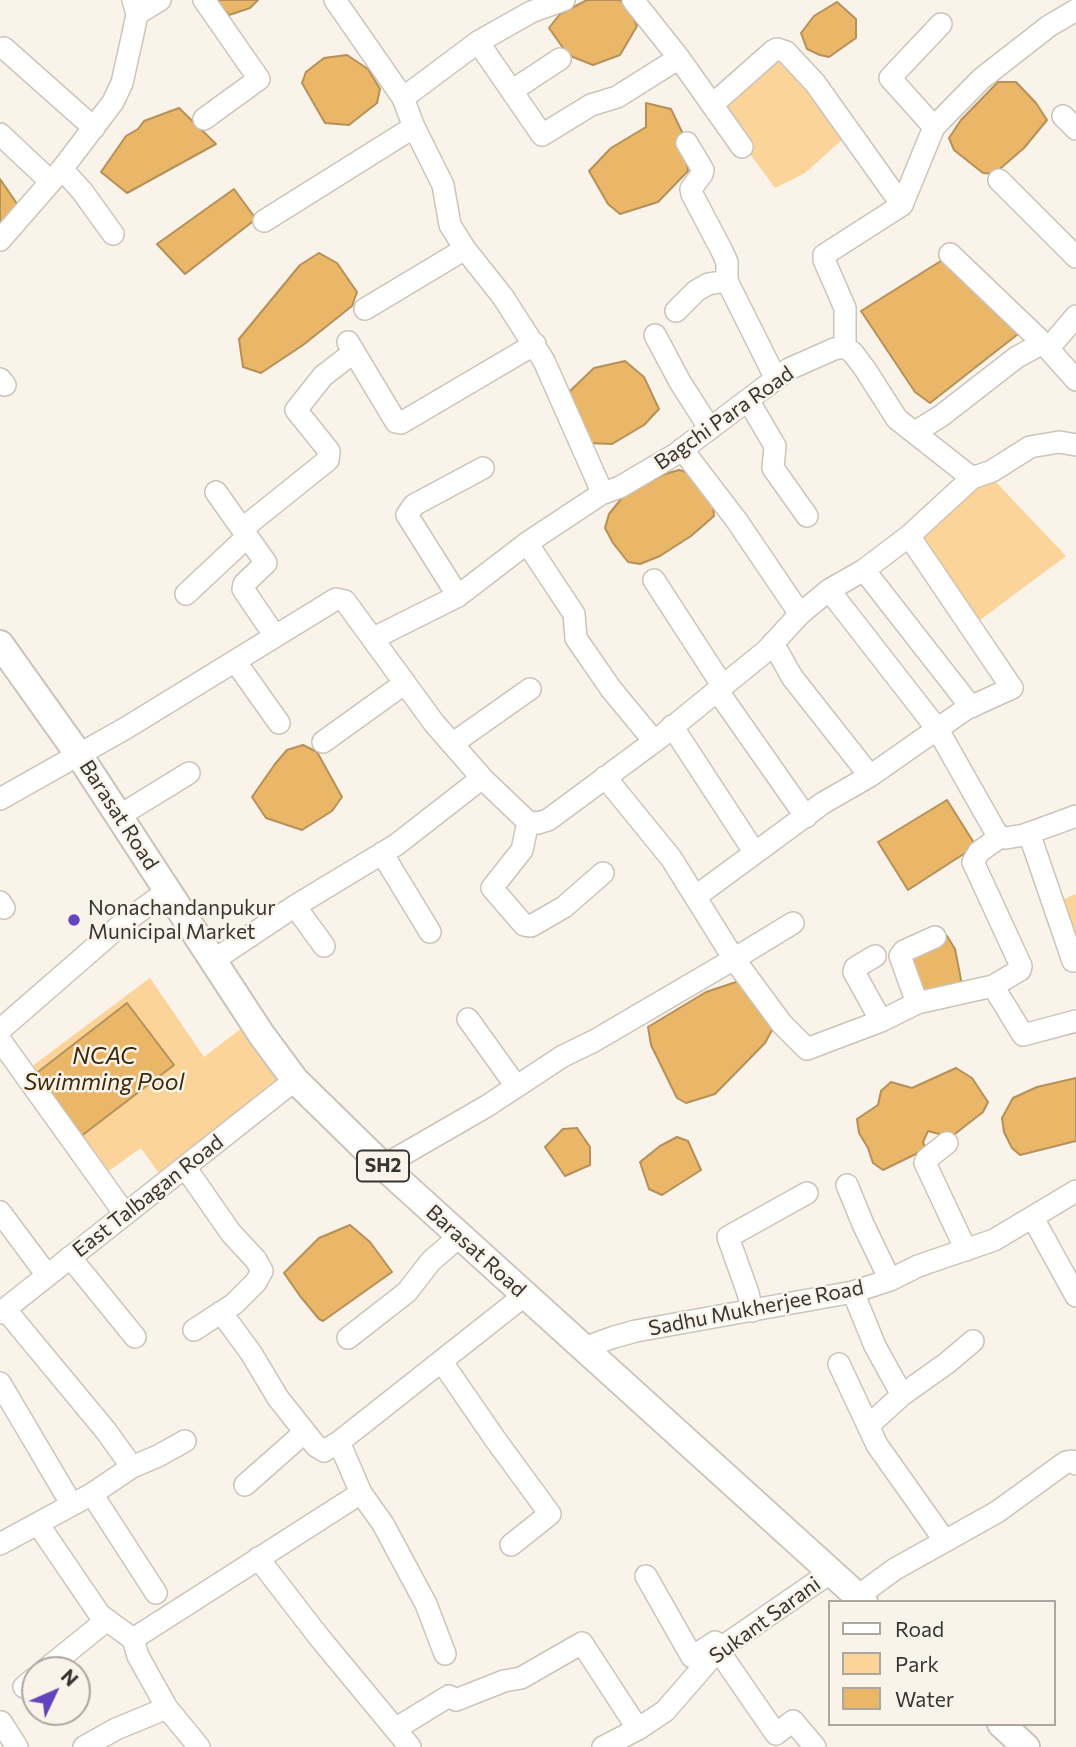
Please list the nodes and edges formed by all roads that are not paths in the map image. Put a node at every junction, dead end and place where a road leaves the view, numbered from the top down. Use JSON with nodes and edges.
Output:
{"nodes":[{"id":1,"x":160,"y":0,"type":"edge"},
{"id":2,"x":204,"y":0,"type":"edge"},
{"id":3,"x":335,"y":0,"type":"edge"},
{"id":4,"x":564,"y":0,"type":"edge"},
{"id":5,"x":634,"y":0,"type":"edge"},
{"id":6,"x":135,"y":7,"type":"edge"},
{"id":7,"x":1075,"y":13,"type":"edge"},
{"id":8,"x":941,"y":24,"type":"dead end"},
{"id":9,"x":478,"y":42,"type":"junction"},
{"id":10,"x":4,"y":48,"type":"dead end"},
{"id":11,"x":679,"y":58,"type":"junction"},
{"id":12,"x":560,"y":59,"type":"dead end"},
{"id":13,"x":513,"y":90,"type":"junction"},
{"id":14,"x":403,"y":98,"type":"junction"},
{"id":15,"x":712,"y":105,"type":"junction"},
{"id":16,"x":204,"y":119,"type":"dead end"},
{"id":17,"x":414,"y":127,"type":"junction"},
{"id":18,"x":934,"y":127,"type":"junction"},
{"id":19,"x":94,"y":128,"type":"junction"},
{"id":20,"x":0,"y":134,"type":"edge"},
{"id":21,"x":687,"y":143,"type":"dead end"},
{"id":22,"x":742,"y":147,"type":"dead end"},
{"id":23,"x":56,"y":176,"type":"junction"},
{"id":24,"x":999,"y":180,"type":"dead end"},
{"id":25,"x":902,"y":205,"type":"junction"},
{"id":26,"x":264,"y":221,"type":"dead end"},
{"id":27,"x":113,"y":234,"type":"dead end"},
{"id":28,"x":0,"y":240,"type":"edge"},
{"id":29,"x":465,"y":249,"type":"junction"},
{"id":30,"x":950,"y":254,"type":"dead end"},
{"id":31,"x":1076,"y":257,"type":"edge"},
{"id":32,"x":727,"y":281,"type":"junction"},
{"id":33,"x":365,"y":309,"type":"dead end"},
{"id":34,"x":676,"y":312,"type":"dead end"},
{"id":35,"x":1076,"y":316,"type":"edge"},
{"id":36,"x":655,"y":335,"type":"dead end"},
{"id":37,"x":535,"y":344,"type":"junction"},
{"id":38,"x":1046,"y":346,"type":"junction"},
{"id":39,"x":845,"y":347,"type":"junction"},
{"id":40,"x":776,"y":379,"type":"junction"},
{"id":41,"x":1076,"y":380,"type":"edge"},
{"id":42,"x":748,"y":400,"type":"junction"},
{"id":43,"x":709,"y":429,"type":"junction"},
{"id":44,"x":915,"y":432,"type":"junction"},
{"id":45,"x":1076,"y":445,"type":"edge"},
{"id":46,"x":682,"y":449,"type":"junction"},
{"id":47,"x":483,"y":468,"type":"dead end"},
{"id":48,"x":972,"y":478,"type":"junction"},
{"id":49,"x":216,"y":492,"type":"dead end"},
{"id":50,"x":601,"y":494,"type":"junction"},
{"id":51,"x":807,"y":516,"type":"dead end"},
{"id":52,"x":245,"y":533,"type":"junction"},
{"id":53,"x":909,"y":536,"type":"junction"},
{"id":54,"x":527,"y":543,"type":"junction"},
{"id":55,"x":863,"y":570,"type":"junction"},
{"id":56,"x":654,"y":580,"type":"dead end"},
{"id":57,"x":829,"y":590,"type":"junction"},
{"id":58,"x":186,"y":594,"type":"dead end"},
{"id":59,"x":458,"y":596,"type":"junction"},
{"id":60,"x":800,"y":614,"type":"junction"},
{"id":61,"x":275,"y":636,"type":"junction"},
{"id":62,"x":374,"y":638,"type":"junction"},
{"id":63,"x":773,"y":643,"type":"junction"},
{"id":64,"x":0,"y":644,"type":"edge"},
{"id":65,"x":235,"y":660,"type":"junction"},
{"id":66,"x":405,"y":683,"type":"junction"},
{"id":67,"x":720,"y":687,"type":"junction"},
{"id":68,"x":530,"y":689,"type":"dead end"},
{"id":69,"x":971,"y":707,"type":"junction"},
{"id":70,"x":279,"y":723,"type":"dead end"},
{"id":71,"x":672,"y":726,"type":"junction"},
{"id":72,"x":938,"y":730,"type":"junction"},
{"id":73,"x":654,"y":741,"type":"junction"},
{"id":74,"x":323,"y":742,"type":"dead end"},
{"id":75,"x":452,"y":744,"type":"junction"},
{"id":76,"x":79,"y":755,"type":"junction"},
{"id":77,"x":189,"y":774,"type":"dead end"},
{"id":78,"x":870,"y":776,"type":"junction"},
{"id":79,"x":605,"y":777,"type":"junction"},
{"id":80,"x":481,"y":778,"type":"junction"},
{"id":81,"x":0,"y":799,"type":"edge"},
{"id":82,"x":120,"y":816,"type":"junction"},
{"id":83,"x":1076,"y":816,"type":"edge"},
{"id":84,"x":806,"y":817,"type":"junction"},
{"id":85,"x":528,"y":821,"type":"junction"},
{"id":86,"x":1029,"y":833,"type":"junction"},
{"id":87,"x":1000,"y":837,"type":"junction"},
{"id":88,"x":382,"y":853,"type":"junction"},
{"id":89,"x":755,"y":853,"type":"junction"},
{"id":90,"x":603,"y":873,"type":"dead end"},
{"id":91,"x":169,"y":890,"type":"junction"},
{"id":92,"x":695,"y":897,"type":"junction"},
{"id":93,"x":295,"y":906,"type":"junction"},
{"id":94,"x":793,"y":923,"type":"dead end"},
{"id":95,"x":430,"y":932,"type":"dead end"},
{"id":96,"x":935,"y":937,"type":"dead end"},
{"id":97,"x":324,"y":946,"type":"dead end"},
{"id":98,"x":875,"y":956,"type":"dead end"},
{"id":99,"x":734,"y":959,"type":"junction"},
{"id":100,"x":214,"y":960,"type":"junction"},
{"id":101,"x":1073,"y":961,"type":"dead end"},
{"id":102,"x":993,"y":986,"type":"junction"},
{"id":103,"x":917,"y":1003,"type":"junction"},
{"id":104,"x":468,"y":1019,"type":"dead end"},
{"id":105,"x":881,"y":1021,"type":"junction"},
{"id":106,"x":1076,"y":1021,"type":"edge"},
{"id":107,"x":0,"y":1030,"type":"edge"},
{"id":108,"x":0,"y":1040,"type":"edge"},
{"id":109,"x":295,"y":1080,"type":"junction"},
{"id":110,"x":516,"y":1086,"type":"junction"},
{"id":111,"x":947,"y":1143,"type":"dead end"},
{"id":112,"x":383,"y":1166,"type":"junction"},
{"id":113,"x":185,"y":1167,"type":"junction"},
{"id":114,"x":847,"y":1185,"type":"dead end"},
{"id":115,"x":1076,"y":1191,"type":"edge"},
{"id":116,"x":807,"y":1193,"type":"dead end"},
{"id":117,"x":0,"y":1212,"type":"edge"},
{"id":118,"x":125,"y":1214,"type":"junction"},
{"id":119,"x":1033,"y":1218,"type":"junction"},
{"id":120,"x":460,"y":1236,"type":"junction"},
{"id":121,"x":967,"y":1250,"type":"junction"},
{"id":122,"x":70,"y":1257,"type":"junction"},
{"id":123,"x":47,"y":1275,"type":"junction"},
{"id":124,"x":890,"y":1280,"type":"junction"},
{"id":125,"x":853,"y":1292,"type":"junction"},
{"id":126,"x":525,"y":1295,"type":"junction"},
{"id":127,"x":1076,"y":1296,"type":"edge"},
{"id":128,"x":2,"y":1311,"type":"edge"},
{"id":129,"x":752,"y":1311,"type":"junction"},
{"id":130,"x":221,"y":1312,"type":"junction"},
{"id":131,"x":194,"y":1330,"type":"dead end"},
{"id":132,"x":135,"y":1337,"type":"dead end"},
{"id":133,"x":348,"y":1338,"type":"dead end"},
{"id":134,"x":973,"y":1340,"type":"dead end"},
{"id":135,"x":584,"y":1348,"type":"junction"},
{"id":136,"x":442,"y":1362,"type":"junction"},
{"id":137,"x":839,"y":1364,"type":"dead end"},
{"id":138,"x":0,"y":1383,"type":"edge"},
{"id":139,"x":902,"y":1395,"type":"junction"},
{"id":140,"x":8,"y":1414,"type":"edge"},
{"id":141,"x":868,"y":1426,"type":"junction"},
{"id":142,"x":305,"y":1432,"type":"junction"},
{"id":143,"x":186,"y":1441,"type":"dead end"},
{"id":144,"x":339,"y":1442,"type":"junction"},
{"id":145,"x":1076,"y":1464,"type":"edge"},
{"id":146,"x":132,"y":1467,"type":"junction"},
{"id":147,"x":245,"y":1485,"type":"dead end"},
{"id":148,"x":361,"y":1493,"type":"junction"},
{"id":149,"x":92,"y":1494,"type":"junction"},
{"id":150,"x":72,"y":1505,"type":"junction"},
{"id":151,"x":38,"y":1524,"type":"junction"},
{"id":152,"x":944,"y":1541,"type":"junction"},
{"id":153,"x":0,"y":1544,"type":"edge"},
{"id":154,"x":511,"y":1545,"type":"dead end"},
{"id":155,"x":258,"y":1558,"type":"junction"},
{"id":156,"x":831,"y":1572,"type":"junction"},
{"id":157,"x":646,"y":1576,"type":"dead end"},
{"id":158,"x":156,"y":1593,"type":"dead end"},
{"id":159,"x":861,"y":1599,"type":"edge"},
{"id":160,"x":107,"y":1620,"type":"junction"},
{"id":161,"x":133,"y":1639,"type":"junction"},
{"id":162,"x":724,"y":1647,"type":"junction"},
{"id":163,"x":445,"y":1654,"type":"dead end"},
{"id":164,"x":62,"y":1656,"type":"edge"},
{"id":165,"x":167,"y":1708,"type":"junction"},
{"id":166,"x":1,"y":1722,"type":"edge"},
{"id":167,"x":1003,"y":1726,"type":"edge"},
{"id":168,"x":395,"y":1729,"type":"junction"},
{"id":169,"x":638,"y":1729,"type":"junction"},
{"id":170,"x":91,"y":1745,"type":"edge"},
{"id":171,"x":18,"y":1747,"type":"edge"},
{"id":172,"x":199,"y":1747,"type":"edge"},
{"id":173,"x":410,"y":1747,"type":"edge"},
{"id":174,"x":603,"y":1747,"type":"edge"},
{"id":175,"x":815,"y":1747,"type":"edge"},
{"id":176,"x":1026,"y":1747,"type":"edge"}],
"edges":[{"from":1,"to":6,"type":"street"},
{"from":2,"to":16,"type":"street"},
{"from":3,"to":14,"type":"street"},
{"from":4,"to":9,"type":"street"},
{"from":5,"to":11,"type":"street"},
{"from":6,"to":19,"type":"street"},
{"from":7,"to":18,"type":"street"},
{"from":8,"to":18,"type":"street"},
{"from":9,"to":13,"type":"street"},
{"from":9,"to":14,"type":"street"},
{"from":10,"to":19,"type":"street"},
{"from":11,"to":13,"type":"street"},
{"from":11,"to":15,"type":"street"},
{"from":12,"to":13,"type":"street"},
{"from":14,"to":17,"type":"street"},
{"from":15,"to":22,"type":"street"},
{"from":15,"to":25,"type":"street"},
{"from":17,"to":26,"type":"street"},
{"from":17,"to":29,"type":"street"},
{"from":18,"to":25,"type":"street"},
{"from":19,"to":23,"type":"street"},
{"from":20,"to":23,"type":"street"},
{"from":21,"to":32,"type":"street"},
{"from":23,"to":27,"type":"street"},
{"from":23,"to":28,"type":"street"},
{"from":24,"to":31,"type":"street"},
{"from":25,"to":39,"type":"street"},
{"from":29,"to":33,"type":"street"},
{"from":29,"to":37,"type":"street"},
{"from":30,"to":38,"type":"street"},
{"from":32,"to":34,"type":"street"},
{"from":32,"to":40,"type":"street"},
{"from":35,"to":38,"type":"street"},
{"from":36,"to":43,"type":"street"},
{"from":37,"to":50,"type":"street"},
{"from":37,"to":52,"type":"street"},
{"from":38,"to":41,"type":"street"},
{"from":38,"to":44,"type":"street"},
{"from":39,"to":40,"type":"street","name":"Bagchi Para Road"},
{"from":39,"to":44,"type":"street"},
{"from":40,"to":42,"type":"street","name":"Bagchi Para Road"},
{"from":42,"to":43,"type":"street","name":"Bagchi Para Road"},
{"from":42,"to":51,"type":"street"},
{"from":43,"to":46,"type":"street","name":"Bagchi Para Road"},
{"from":44,"to":48,"type":"street"},
{"from":45,"to":48,"type":"street"},
{"from":46,"to":50,"type":"street","name":"Bagchi Para Road"},
{"from":46,"to":60,"type":"street"},
{"from":47,"to":59,"type":"street"},
{"from":48,"to":53,"type":"street"},
{"from":49,"to":52,"type":"street"},
{"from":50,"to":54,"type":"street","name":"Bagchi Para Road"},
{"from":52,"to":58,"type":"street"},
{"from":52,"to":61,"type":"street"},
{"from":53,"to":55,"type":"street"},
{"from":53,"to":69,"type":"street"},
{"from":54,"to":59,"type":"street","name":"Bagchi Para Road"},
{"from":54,"to":73,"type":"street"},
{"from":55,"to":57,"type":"street"},
{"from":55,"to":69,"type":"street"},
{"from":56,"to":67,"type":"street"},
{"from":57,"to":60,"type":"street"},
{"from":57,"to":72,"type":"street"},
{"from":59,"to":62,"type":"street","name":"Bagchi Para Road"},
{"from":60,"to":63,"type":"street"},
{"from":61,"to":62,"type":"street"},
{"from":61,"to":65,"type":"street"},
{"from":62,"to":66,"type":"street"},
{"from":63,"to":67,"type":"street"},
{"from":63,"to":78,"type":"street"},
{"from":64,"to":76,"type":"main road","name":"Barasat Road","number":"SH2"},
{"from":65,"to":70,"type":"street"},
{"from":65,"to":76,"type":"street"},
{"from":66,"to":74,"type":"street"},
{"from":66,"to":75,"type":"street"},
{"from":67,"to":71,"type":"street"},
{"from":67,"to":84,"type":"street"},
{"from":68,"to":75,"type":"street"},
{"from":69,"to":72,"type":"street"},
{"from":71,"to":73,"type":"street"},
{"from":71,"to":89,"type":"street"},
{"from":72,"to":78,"type":"street"},
{"from":72,"to":87,"type":"street"},
{"from":73,"to":79,"type":"street"},
{"from":75,"to":80,"type":"street"},
{"from":76,"to":81,"type":"street"},
{"from":76,"to":82,"type":"main road","name":"Barasat Road","number":"SH2"},
{"from":77,"to":82,"type":"street"},
{"from":78,"to":84,"type":"street"},
{"from":79,"to":85,"type":"street"},
{"from":79,"to":92,"type":"street"},
{"from":80,"to":85,"type":"street"},
{"from":80,"to":88,"type":"street"},
{"from":82,"to":91,"type":"main road","name":"Barasat Road","number":"SH2"},
{"from":83,"to":86,"type":"street"},
{"from":84,"to":89,"type":"street"},
{"from":85,"to":90,"type":"street"},
{"from":86,"to":87,"type":"street"},
{"from":86,"to":101,"type":"street"},
{"from":87,"to":102,"type":"street"},
{"from":88,"to":93,"type":"street"},
{"from":88,"to":95,"type":"street"},
{"from":89,"to":92,"type":"street"},
{"from":91,"to":100,"type":"main road","name":"Barasat Road","number":"SH2"},
{"from":91,"to":107,"type":"street"},
{"from":92,"to":99,"type":"street"},
{"from":93,"to":97,"type":"street"},
{"from":93,"to":100,"type":"street"},
{"from":94,"to":99,"type":"street"},
{"from":96,"to":103,"type":"street"},
{"from":98,"to":105,"type":"street"},
{"from":99,"to":105,"type":"street"},
{"from":99,"to":110,"type":"street"},
{"from":100,"to":109,"type":"main road","name":"Barasat Road","number":"SH2"},
{"from":102,"to":103,"type":"street"},
{"from":102,"to":106,"type":"street"},
{"from":103,"to":105,"type":"street"},
{"from":104,"to":110,"type":"street"},
{"from":108,"to":118,"type":"street"},
{"from":109,"to":112,"type":"main road","name":"Barasat Road","number":"SH2"},
{"from":109,"to":113,"type":"street","name":"East Talbagan Road"},
{"from":110,"to":112,"type":"street"},
{"from":111,"to":121,"type":"street"},
{"from":112,"to":120,"type":"main road","name":"Barasat Road","number":"SH2"},
{"from":113,"to":118,"type":"street","name":"East Talbagan Road"},
{"from":113,"to":130,"type":"street"},
{"from":114,"to":124,"type":"street"},
{"from":115,"to":119,"type":"street","name":"Sadhu Mukherjee Road"},
{"from":116,"to":129,"type":"street"},
{"from":117,"to":123,"type":"street"},
{"from":118,"to":122,"type":"street","name":"East Talbagan Road"},
{"from":119,"to":121,"type":"street","name":"Sadhu Mukherjee Road"},
{"from":119,"to":127,"type":"street"},
{"from":120,"to":126,"type":"main road","name":"Barasat Road","number":"SH2"},
{"from":120,"to":133,"type":"street"},
{"from":121,"to":124,"type":"street","name":"Sadhu Mukherjee Road"},
{"from":122,"to":123,"type":"street","name":"East Talbagan Road"},
{"from":122,"to":132,"type":"street"},
{"from":123,"to":128,"type":"street","name":"East Talbagan Road"},
{"from":124,"to":125,"type":"street","name":"Sadhu Mukherjee Road"},
{"from":125,"to":129,"type":"street","name":"Sadhu Mukherjee Road"},
{"from":125,"to":139,"type":"street"},
{"from":126,"to":135,"type":"main road","name":"Barasat Road","number":"SH2"},
{"from":126,"to":136,"type":"street"},
{"from":128,"to":146,"type":"street"},
{"from":129,"to":135,"type":"street","name":"Sadhu Mukherjee Road"},
{"from":130,"to":131,"type":"street"},
{"from":130,"to":142,"type":"street"},
{"from":134,"to":139,"type":"street"},
{"from":135,"to":156,"type":"main road","name":"Barasat Road","number":"SH2"},
{"from":136,"to":144,"type":"street"},
{"from":136,"to":154,"type":"street"},
{"from":137,"to":141,"type":"street"},
{"from":138,"to":140,"type":"street"},
{"from":139,"to":141,"type":"street"},
{"from":140,"to":150,"type":"street"},
{"from":141,"to":152,"type":"street"},
{"from":142,"to":144,"type":"street"},
{"from":142,"to":147,"type":"street"},
{"from":143,"to":146,"type":"street"},
{"from":144,"to":148,"type":"street"},
{"from":145,"to":152,"type":"street"},
{"from":146,"to":149,"type":"street"},
{"from":148,"to":155,"type":"street"},
{"from":148,"to":163,"type":"street"},
{"from":149,"to":150,"type":"street"},
{"from":149,"to":158,"type":"street"},
{"from":150,"to":151,"type":"street"},
{"from":151,"to":153,"type":"street"},
{"from":151,"to":160,"type":"street"},
{"from":152,"to":159,"type":"street"},
{"from":155,"to":161,"type":"street"},
{"from":155,"to":168,"type":"street"},
{"from":156,"to":159,"type":"main road","name":"Barasat Road","number":"SH2"},
{"from":156,"to":162,"type":"street","name":"Sukant Sarani"},
{"from":157,"to":162,"type":"street"},
{"from":160,"to":161,"type":"street"},
{"from":160,"to":164,"type":"street"},
{"from":161,"to":165,"type":"street"},
{"from":162,"to":169,"type":"street","name":"Sukant Sarani"},
{"from":162,"to":175,"type":"street"},
{"from":165,"to":170,"type":"street"},
{"from":165,"to":172,"type":"street"},
{"from":166,"to":171,"type":"street"},
{"from":167,"to":176,"type":"main road"},
{"from":168,"to":169,"type":"street"},
{"from":168,"to":173,"type":"street"},
{"from":169,"to":174,"type":"street","name":"Sukant Sarani"}]}
